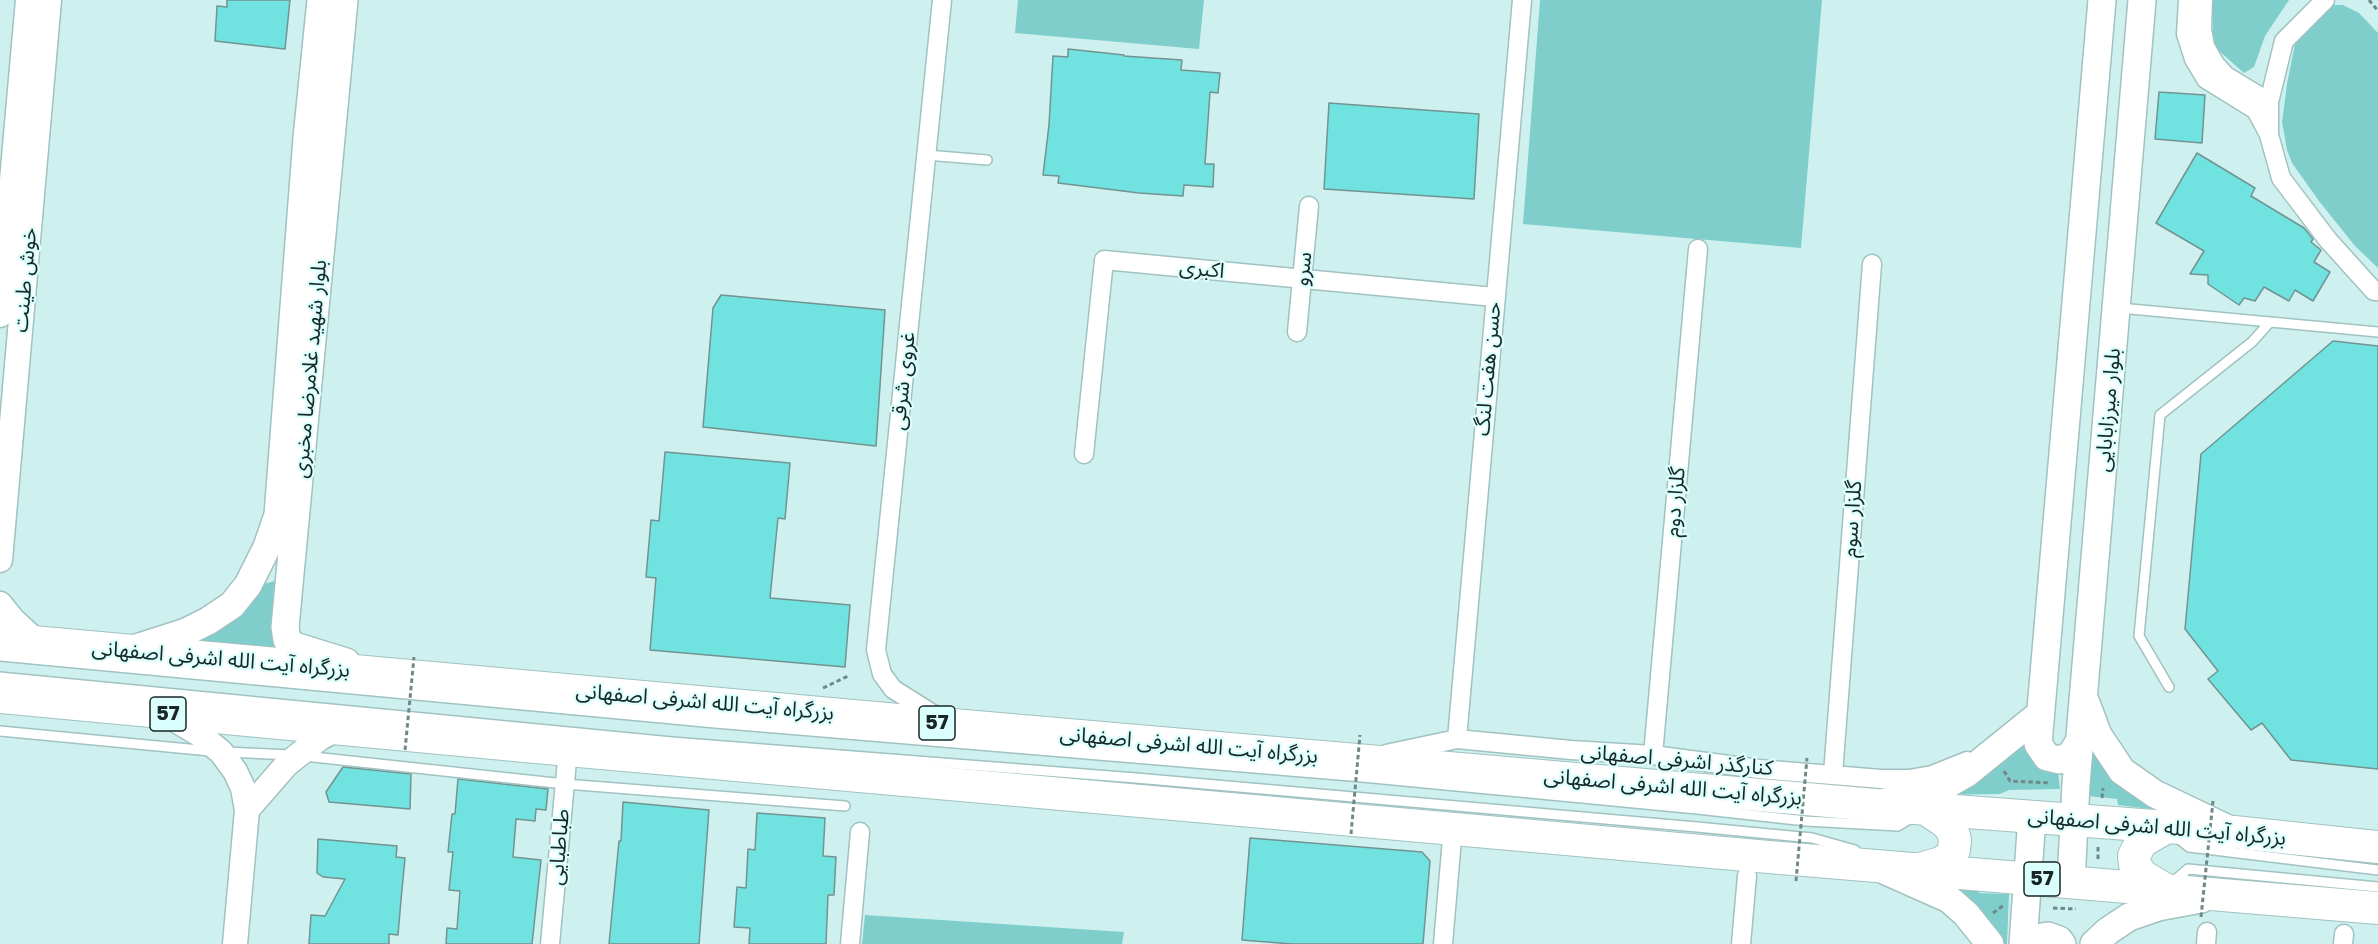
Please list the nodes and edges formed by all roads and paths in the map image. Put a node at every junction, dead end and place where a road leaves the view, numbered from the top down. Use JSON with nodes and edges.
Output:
{"nodes":[{"id":1,"x":28,"y":0,"type":"edge"},
{"id":2,"x":49,"y":0,"type":"edge"},
{"id":3,"x":321,"y":0,"type":"edge"},
{"id":4,"x":344,"y":0,"type":"edge"},
{"id":5,"x":942,"y":0,"type":"edge"},
{"id":6,"x":1521,"y":0,"type":"edge"},
{"id":7,"x":2102,"y":0,"type":"edge"},
{"id":8,"x":2142,"y":0,"type":"edge"},
{"id":9,"x":2188,"y":0,"type":"edge"},
{"id":10,"x":2203,"y":0,"type":"edge"},
{"id":11,"x":2325,"y":0,"type":"edge"},
{"id":12,"x":2369,"y":0,"type":"edge"},
{"id":13,"x":2378,"y":11,"type":"edge"},
{"id":14,"x":34,"y":57,"type":"junction"},
{"id":15,"x":2269,"y":102,"type":"junction"},
{"id":16,"x":2268,"y":135,"type":"junction"},
{"id":17,"x":319,"y":138,"type":"junction"},
{"id":18,"x":926,"y":155,"type":"junction"},
{"id":19,"x":987,"y":160,"type":"dead end"},
{"id":20,"x":1309,"y":206,"type":"dead end"},
{"id":21,"x":1698,"y":249,"type":"dead end"},
{"id":22,"x":1872,"y":264,"type":"dead end"},
{"id":23,"x":1302,"y":279,"type":"junction"},
{"id":24,"x":2378,"y":291,"type":"edge"},
{"id":25,"x":1494,"y":297,"type":"junction"},
{"id":26,"x":2117,"y":308,"type":"junction"},
{"id":27,"x":0,"y":315,"type":"edge"},
{"id":28,"x":2269,"y":323,"type":"junction"},
{"id":29,"x":1297,"y":332,"type":"dead end"},
{"id":30,"x":2378,"y":333,"type":"edge"},
{"id":31,"x":1084,"y":454,"type":"dead end"},
{"id":32,"x":291,"y":470,"type":"junction"},
{"id":33,"x":0,"y":560,"type":"edge"},
{"id":34,"x":0,"y":604,"type":"edge"},
{"id":35,"x":0,"y":639,"type":"edge"},
{"id":36,"x":38,"y":643,"type":"junction"},
{"id":37,"x":128,"y":650,"type":"junction"},
{"id":38,"x":0,"y":656,"type":"edge"},
{"id":39,"x":414,"y":657,"type":"dead end"},
{"id":40,"x":378,"y":673,"type":"junction"},
{"id":41,"x":0,"y":677,"type":"edge"},
{"id":42,"x":2169,"y":687,"type":"dead end"},
{"id":43,"x":0,"y":697,"type":"edge"},
{"id":44,"x":2084,"y":699,"type":"junction"},
{"id":45,"x":163,"y":713,"type":"junction"},
{"id":46,"x":2040,"y":714,"type":"junction"},
{"id":47,"x":953,"y":725,"type":"junction"},
{"id":48,"x":337,"y":729,"type":"junction"},
{"id":49,"x":0,"y":731,"type":"edge"},
{"id":50,"x":1457,"y":739,"type":"junction"},
{"id":51,"x":2079,"y":742,"type":"junction"},
{"id":52,"x":1360,"y":747,"type":"junction"},
{"id":53,"x":405,"y":750,"type":"dead end"},
{"id":54,"x":568,"y":750,"type":"junction"},
{"id":55,"x":221,"y":752,"type":"junction"},
{"id":56,"x":298,"y":755,"type":"junction"},
{"id":57,"x":1653,"y":755,"type":"junction"},
{"id":58,"x":1807,"y":758,"type":"dead end"},
{"id":59,"x":1995,"y":758,"type":"junction"},
{"id":60,"x":1833,"y":774,"type":"junction"},
{"id":61,"x":2010,"y":781,"type":"junction"},
{"id":62,"x":2058,"y":783,"type":"dead end"},
{"id":63,"x":565,"y":784,"type":"junction"},
{"id":64,"x":2103,"y":788,"type":"dead end"},
{"id":65,"x":2009,"y":790,"type":"dead end"},
{"id":66,"x":2102,"y":798,"type":"dead end"},
{"id":67,"x":2213,"y":801,"type":"dead end"},
{"id":68,"x":1875,"y":805,"type":"junction"},
{"id":69,"x":845,"y":806,"type":"dead end"},
{"id":70,"x":1926,"y":809,"type":"junction"},
{"id":71,"x":247,"y":810,"type":"junction"},
{"id":72,"x":2032,"y":817,"type":"junction"},
{"id":73,"x":1453,"y":827,"type":"junction"},
{"id":74,"x":2167,"y":827,"type":"junction"},
{"id":75,"x":2086,"y":828,"type":"junction"},
{"id":76,"x":861,"y":832,"type":"dead end"},
{"id":77,"x":2234,"y":832,"type":"junction"},
{"id":78,"x":1351,"y":834,"type":"dead end"},
{"id":79,"x":2378,"y":847,"type":"edge"},
{"id":80,"x":2098,"y":863,"type":"dead end"},
{"id":81,"x":1874,"y":865,"type":"junction"},
{"id":82,"x":1920,"y":869,"type":"junction"},
{"id":83,"x":2378,"y":870,"type":"edge"},
{"id":84,"x":1747,"y":876,"type":"dead end"},
{"id":85,"x":2029,"y":878,"type":"junction"},
{"id":86,"x":1796,"y":881,"type":"dead end"},
{"id":87,"x":2071,"y":882,"type":"junction"},
{"id":88,"x":2378,"y":887,"type":"edge"},
{"id":89,"x":2164,"y":889,"type":"junction"},
{"id":90,"x":2226,"y":894,"type":"junction"},
{"id":91,"x":2009,"y":904,"type":"dead end"},
{"id":92,"x":2378,"y":908,"type":"edge"},
{"id":93,"x":1992,"y":913,"type":"dead end"},
{"id":94,"x":2205,"y":931,"type":"edge"},
{"id":95,"x":236,"y":944,"type":"edge"},
{"id":96,"x":550,"y":944,"type":"edge"},
{"id":97,"x":850,"y":944,"type":"edge"},
{"id":98,"x":1443,"y":944,"type":"edge"},
{"id":99,"x":1741,"y":944,"type":"edge"},
{"id":100,"x":1990,"y":944,"type":"edge"},
{"id":101,"x":2023,"y":944,"type":"edge"},
{"id":102,"x":2028,"y":944,"type":"edge"},
{"id":103,"x":2062,"y":944,"type":"edge"},
{"id":104,"x":2094,"y":944,"type":"edge"}],
"edges":[{"from":1,"to":14,"type":"street","name":"خوش طینت"},
{"from":2,"to":14,"type":"street","name":"خوش طینت"},
{"from":3,"to":17,"type":"main road","name":"بلوار شهید غلامرضا مخبری"},
{"from":4,"to":17,"type":"main road","name":"بلوار شهید غلامرضا مخبری"},
{"from":5,"to":18,"type":"street","name":"غروی شرقی"},
{"from":6,"to":25,"type":"street","name":"حسن هفت لنگ"},
{"from":7,"to":46,"type":"main road","name":"بلوار میرزابابایی"},
{"from":8,"to":26,"type":"main road","name":"بلوار میرزابابایی"},
{"from":9,"to":16,"type":"street"},
{"from":10,"to":15,"type":"street"},
{"from":11,"to":15,"type":"street"},
{"from":12,"to":13,"type":"path"},
{"from":14,"to":27,"type":"street","name":"خوش طینت"},
{"from":14,"to":33,"type":"street","name":"خوش طینت"},
{"from":15,"to":16,"type":"street"},
{"from":16,"to":24,"type":"street"},
{"from":17,"to":32,"type":"main road","name":"بلوار شهید غلامرضا مخبری"},
{"from":18,"to":19,"type":"lane"},
{"from":18,"to":47,"type":"street","name":"غروی شرقی"},
{"from":20,"to":23,"type":"street","name":"سرو"},
{"from":21,"to":57,"type":"street","name":"گلزار دوم"},
{"from":22,"to":60,"type":"street","name":"گلزار سوم"},
{"from":23,"to":25,"type":"street","name":"اکبری"},
{"from":23,"to":29,"type":"street","name":"سرو"},
{"from":23,"to":31,"type":"street","name":"اکبری"},
{"from":25,"to":50,"type":"street","name":"حسن هفت لنگ"},
{"from":26,"to":28,"type":"lane"},
{"from":26,"to":44,"type":"main road","name":"بلوار میرزابابایی"},
{"from":28,"to":30,"type":"lane"},
{"from":28,"to":42,"type":"lane"},
{"from":32,"to":37,"type":"main road","name":"بلوار شهید غلامرضا مخبری"},
{"from":32,"to":40,"type":"main road","name":"بلوار شهید غلامرضا مخبری"},
{"from":34,"to":36,"type":"street"},
{"from":35,"to":36,"type":"highway","name":"بزرگراه آیت الله اشرفی اصفهانی","number":"57"},
{"from":36,"to":37,"type":"highway","name":"بزرگراه آیت الله اشرفی اصفهانی","number":"57"},
{"from":37,"to":40,"type":"highway","name":"بزرگراه آیت الله اشرفی اصفهانی","number":"57"},
{"from":38,"to":70,"type":"lane"},
{"from":39,"to":53,"type":"path","bridge":true},
{"from":40,"to":47,"type":"highway","name":"بزرگراه آیت الله اشرفی اصفهانی","number":"57"},
{"from":41,"to":82,"type":"lane"},
{"from":43,"to":45,"type":"highway","number":"57"},
{"from":44,"to":51,"type":"main road","name":"بلوار میرزابابایی"},
{"from":44,"to":77,"type":"main road"},
{"from":45,"to":48,"type":"highway","number":"57"},
{"from":45,"to":55,"type":"street"},
{"from":46,"to":51,"type":"main road","name":"بلوار میرزابابایی"},
{"from":46,"to":59,"type":"main road"},
{"from":47,"to":52,"type":"highway","name":"بزرگراه آیت الله اشرفی اصفهانی","number":"57"},
{"from":48,"to":54,"type":"highway","number":"57"},
{"from":48,"to":56,"type":"street"},
{"from":49,"to":55,"type":"lane"},
{"from":50,"to":52,"type":"street","name":"کنارگذر اشرفی اصفهانی"},
{"from":50,"to":57,"type":"street","name":"کنارگذر اشرفی اصفهانی"},
{"from":51,"to":75,"type":"main road","name":"بلوار میرزابابایی"},
{"from":52,"to":68,"type":"highway","name":"بزرگراه آیت الله اشرفی اصفهانی","number":"57"},
{"from":52,"to":78,"type":"path","bridge":true},
{"from":54,"to":63,"type":"street","name":"طباطبایی"},
{"from":54,"to":73,"type":"highway","number":"57"},
{"from":55,"to":56,"type":"lane"},
{"from":55,"to":71,"type":"street"},
{"from":56,"to":63,"type":"lane"},
{"from":56,"to":71,"type":"street"},
{"from":57,"to":60,"type":"street","name":"کنارگذر اشرفی اصفهانی"},
{"from":58,"to":86,"type":"path","bridge":true},
{"from":59,"to":60,"type":"street","name":"کنارگذر اشرفی اصفهانی"},
{"from":59,"to":61,"type":"path"},
{"from":59,"to":68,"type":"main road"},
{"from":61,"to":62,"type":"path"},
{"from":61,"to":65,"type":"path"},
{"from":63,"to":69,"type":"lane"},
{"from":63,"to":96,"type":"street","name":"طباطبایی"},
{"from":64,"to":66,"type":"path"},
{"from":67,"to":94,"type":"path","bridge":true},
{"from":68,"to":70,"type":"highway","name":"بزرگراه آیت الله اشرفی اصفهانی","number":"57"},
{"from":70,"to":72,"type":"highway","name":"بزرگراه آیت الله اشرفی اصفهانی","number":"57"},
{"from":70,"to":82,"type":"highway"},
{"from":71,"to":95,"type":"street"},
{"from":72,"to":75,"type":"highway","name":"بزرگراه آیت الله اشرفی اصفهانی","number":"57"},
{"from":72,"to":85,"type":"main road"},
{"from":73,"to":81,"type":"highway","number":"57"},
{"from":73,"to":98,"type":"street"},
{"from":74,"to":75,"type":"highway","name":"بزرگراه آیت الله اشرفی اصفهانی","number":"57"},
{"from":74,"to":77,"type":"highway","name":"بزرگراه آیت الله اشرفی اصفهانی","number":"57"},
{"from":74,"to":83,"type":"lane"},
{"from":74,"to":89,"type":"highway"},
{"from":75,"to":80,"type":"path"},
{"from":75,"to":87,"type":"main road","name":"بلوار میرزابابایی"},
{"from":76,"to":97,"type":"street"},
{"from":77,"to":79,"type":"highway","name":"بزرگراه آیت الله اشرفی اصفهانی","number":"57"},
{"from":81,"to":82,"type":"highway","number":"57"},
{"from":81,"to":100,"type":"main road"},
{"from":82,"to":85,"type":"highway","number":"57"},
{"from":84,"to":99,"type":"street"},
{"from":85,"to":87,"type":"highway","number":"57"},
{"from":85,"to":101,"type":"main road"},
{"from":87,"to":89,"type":"highway","number":"57"},
{"from":88,"to":89,"type":"lane"},
{"from":89,"to":90,"type":"highway","number":"57"},
{"from":90,"to":92,"type":"highway","number":"57"},
{"from":90,"to":104,"type":"main road"},
{"from":91,"to":93,"type":"path"},
{"from":102,"to":103,"type":"main road"}]}
